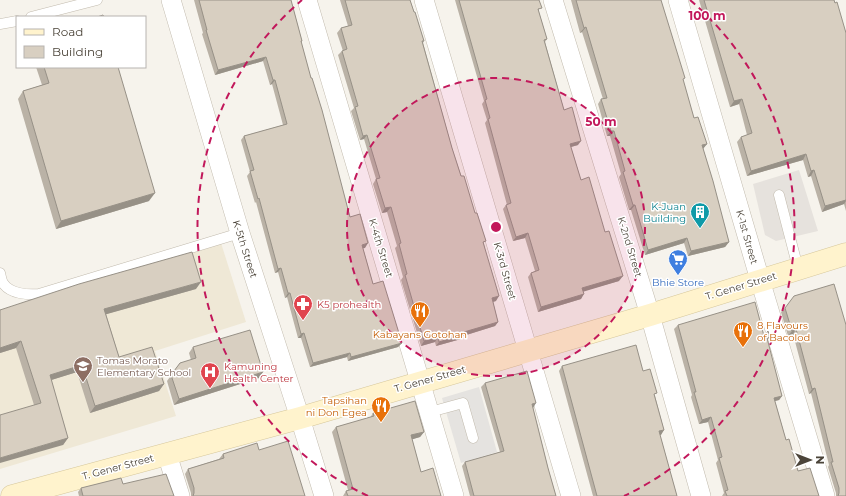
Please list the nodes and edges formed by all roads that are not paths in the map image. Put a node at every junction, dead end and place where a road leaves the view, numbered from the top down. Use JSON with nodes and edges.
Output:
{"nodes":[{"id":1,"x":97,"y":0,"type":"edge"},
{"id":2,"x":171,"y":0,"type":"edge"},
{"id":3,"x":307,"y":0,"type":"edge"},
{"id":4,"x":424,"y":0,"type":"edge"},
{"id":5,"x":553,"y":0,"type":"edge"},
{"id":6,"x":678,"y":0,"type":"edge"},
{"id":7,"x":35,"y":16,"type":"edge"},
{"id":8,"x":16,"y":20,"type":"edge"},
{"id":9,"x":0,"y":24,"type":"edge"},
{"id":10,"x":779,"y":195,"type":"dead end"},
{"id":11,"x":240,"y":233,"type":"junction"},
{"id":12,"x":846,"y":254,"type":"edge"},
{"id":13,"x":798,"y":268,"type":"junction"},
{"id":14,"x":0,"y":273,"type":"edge"},
{"id":15,"x":760,"y":280,"type":"junction"},
{"id":16,"x":650,"y":315,"type":"junction"},
{"id":17,"x":528,"y":351,"type":"junction"},
{"id":18,"x":421,"y":382,"type":"junction"},
{"id":19,"x":430,"y":412,"type":"junction"},
{"id":20,"x":300,"y":418,"type":"junction"},
{"id":21,"x":473,"y":438,"type":"dead end"},
{"id":22,"x":167,"y":454,"type":"junction"},
{"id":23,"x":23,"y":494,"type":"edge"},
{"id":24,"x":180,"y":496,"type":"edge"},
{"id":25,"x":324,"y":496,"type":"edge"},
{"id":26,"x":454,"y":496,"type":"edge"},
{"id":27,"x":571,"y":496,"type":"edge"},
{"id":28,"x":701,"y":496,"type":"edge"},
{"id":29,"x":825,"y":496,"type":"edge"}],
"edges":[{"from":1,"to":7,"type":"lane"},
{"from":2,"to":11,"type":"street","name":"K-5th Street"},
{"from":3,"to":18,"type":"street","name":"K-4th Street"},
{"from":4,"to":17,"type":"street","name":"K-3rd Street"},
{"from":5,"to":16,"type":"street","name":"K-2nd Street"},
{"from":6,"to":15,"type":"street","name":"K-1st Street"},
{"from":8,"to":9,"type":"lane"},
{"from":10,"to":13,"type":"lane"},
{"from":11,"to":14,"type":"lane"},
{"from":11,"to":20,"type":"street","name":"K-5th Street"},
{"from":12,"to":13,"type":"street","name":"T. Gener Street"},
{"from":13,"to":15,"type":"street","name":"T. Gener Street"},
{"from":15,"to":16,"type":"street","name":"T. Gener Street"},
{"from":15,"to":29,"type":"street","name":"K-1st Street"},
{"from":16,"to":17,"type":"street","name":"T. Gener Street"},
{"from":16,"to":28,"type":"street","name":"K-2nd Street"},
{"from":17,"to":18,"type":"street","name":"T. Gener Street"},
{"from":17,"to":27,"type":"street","name":"K-3rd Street"},
{"from":18,"to":19,"type":"street","name":"K-4th Street"},
{"from":18,"to":20,"type":"street","name":"T. Gener Street"},
{"from":19,"to":21,"type":"lane"},
{"from":19,"to":26,"type":"street","name":"K-4th Street"},
{"from":20,"to":22,"type":"street","name":"T. Gener Street"},
{"from":20,"to":25,"type":"street","name":"K-5th Street"},
{"from":22,"to":23,"type":"street","name":"T. Gener Street"},
{"from":22,"to":24,"type":"street"}]}
